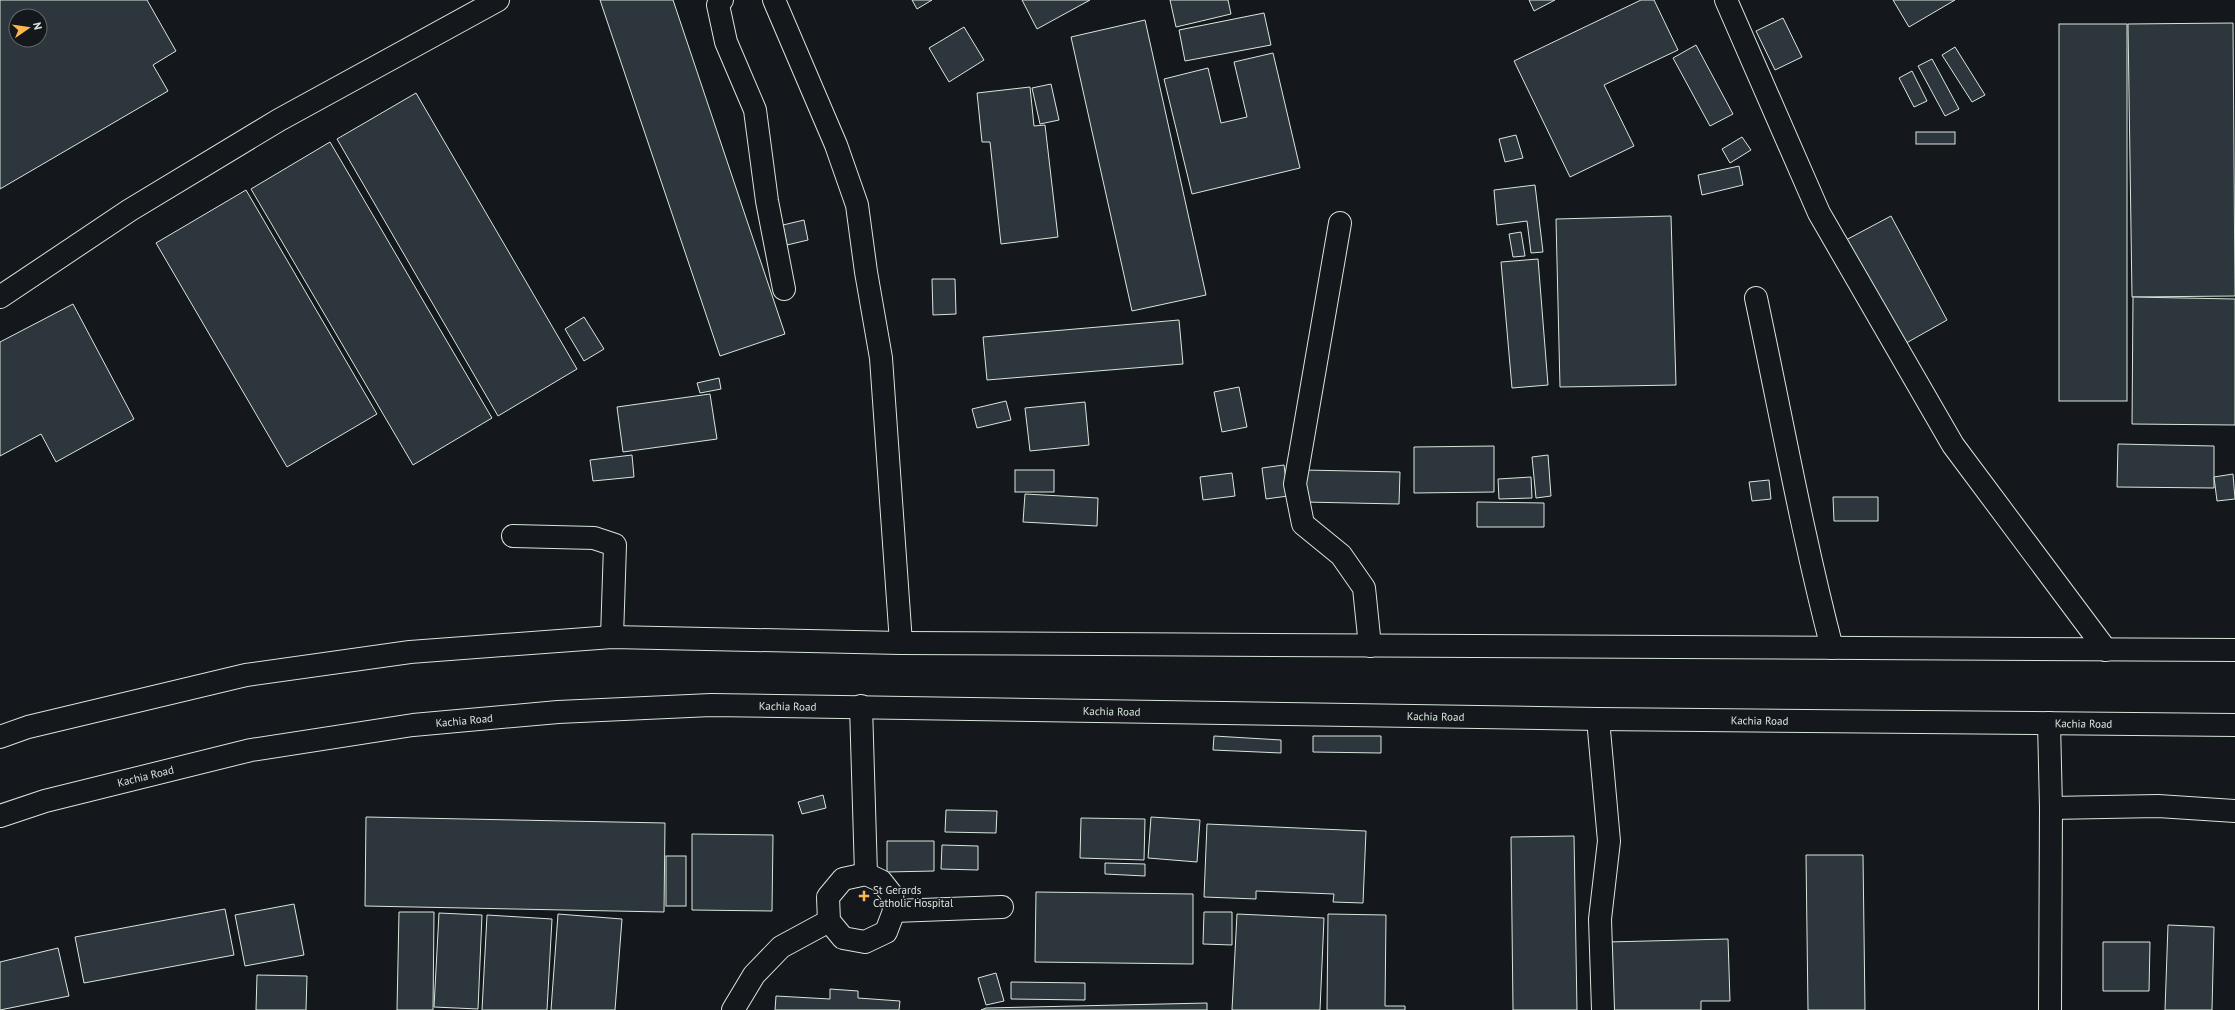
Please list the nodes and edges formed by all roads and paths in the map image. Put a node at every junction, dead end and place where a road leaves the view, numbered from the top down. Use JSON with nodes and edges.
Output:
{"nodes":[{"id":1,"x":498,"y":0,"type":"edge"},
{"id":2,"x":722,"y":0,"type":"edge"},
{"id":3,"x":774,"y":0,"type":"edge"},
{"id":4,"x":1726,"y":0,"type":"edge"},
{"id":5,"x":1340,"y":223,"type":"dead end"},
{"id":6,"x":784,"y":289,"type":"dead end"},
{"id":7,"x":0,"y":297,"type":"edge"},
{"id":8,"x":1756,"y":298,"type":"dead end"},
{"id":9,"x":513,"y":536,"type":"dead end"},
{"id":10,"x":612,"y":637,"type":"junction"},
{"id":11,"x":901,"y":643,"type":"junction"},
{"id":12,"x":1370,"y":646,"type":"junction"},
{"id":13,"x":1832,"y":648,"type":"junction"},
{"id":14,"x":2106,"y":650,"type":"junction"},
{"id":15,"x":2235,"y":650,"type":"edge"},
{"id":16,"x":861,"y":706,"type":"junction"},
{"id":17,"x":1598,"y":719,"type":"junction"},
{"id":18,"x":2048,"y":723,"type":"junction"},
{"id":19,"x":2235,"y":725,"type":"edge"},
{"id":20,"x":0,"y":737,"type":"edge"},
{"id":21,"x":2051,"y":808,"type":"junction"},
{"id":22,"x":2235,"y":811,"type":"edge"},
{"id":23,"x":0,"y":816,"type":"edge"},
{"id":24,"x":866,"y":874,"type":"junction"},
{"id":25,"x":1002,"y":906,"type":"dead end"},
{"id":26,"x":894,"y":911,"type":"junction"},
{"id":27,"x":829,"y":920,"type":"junction"},
{"id":28,"x":733,"y":1010,"type":"edge"},
{"id":29,"x":1603,"y":1010,"type":"edge"},
{"id":30,"x":2050,"y":1010,"type":"edge"}],
"edges":[{"from":1,"to":7,"type":"main road"},
{"from":2,"to":6,"type":"main road"},
{"from":3,"to":11,"type":"main road"},
{"from":4,"to":14,"type":"main road"},
{"from":5,"to":12,"type":"main road"},
{"from":8,"to":13,"type":"main road"},
{"from":9,"to":10,"type":"main road"},
{"from":10,"to":11,"type":"main road"},
{"from":10,"to":20,"type":"main road"},
{"from":11,"to":12,"type":"main road"},
{"from":12,"to":13,"type":"main road"},
{"from":13,"to":14,"type":"main road"},
{"from":14,"to":15,"type":"main road"},
{"from":16,"to":17,"type":"main road","name":"Kachia Road"},
{"from":16,"to":23,"type":"main road","name":"Kachia Road"},
{"from":16,"to":24,"type":"main road"},
{"from":17,"to":18,"type":"main road","name":"Kachia Road"},
{"from":17,"to":29,"type":"main road"},
{"from":18,"to":19,"type":"main road","name":"Kachia Road"},
{"from":18,"to":21,"type":"main road"},
{"from":21,"to":22,"type":"main road"},
{"from":21,"to":30,"type":"main road"},
{"from":24,"to":26,"type":"main road"},
{"from":24,"to":27,"type":"main road"},
{"from":25,"to":26,"type":"main road"},
{"from":26,"to":27,"type":"main road"},
{"from":27,"to":28,"type":"main road"}]}
